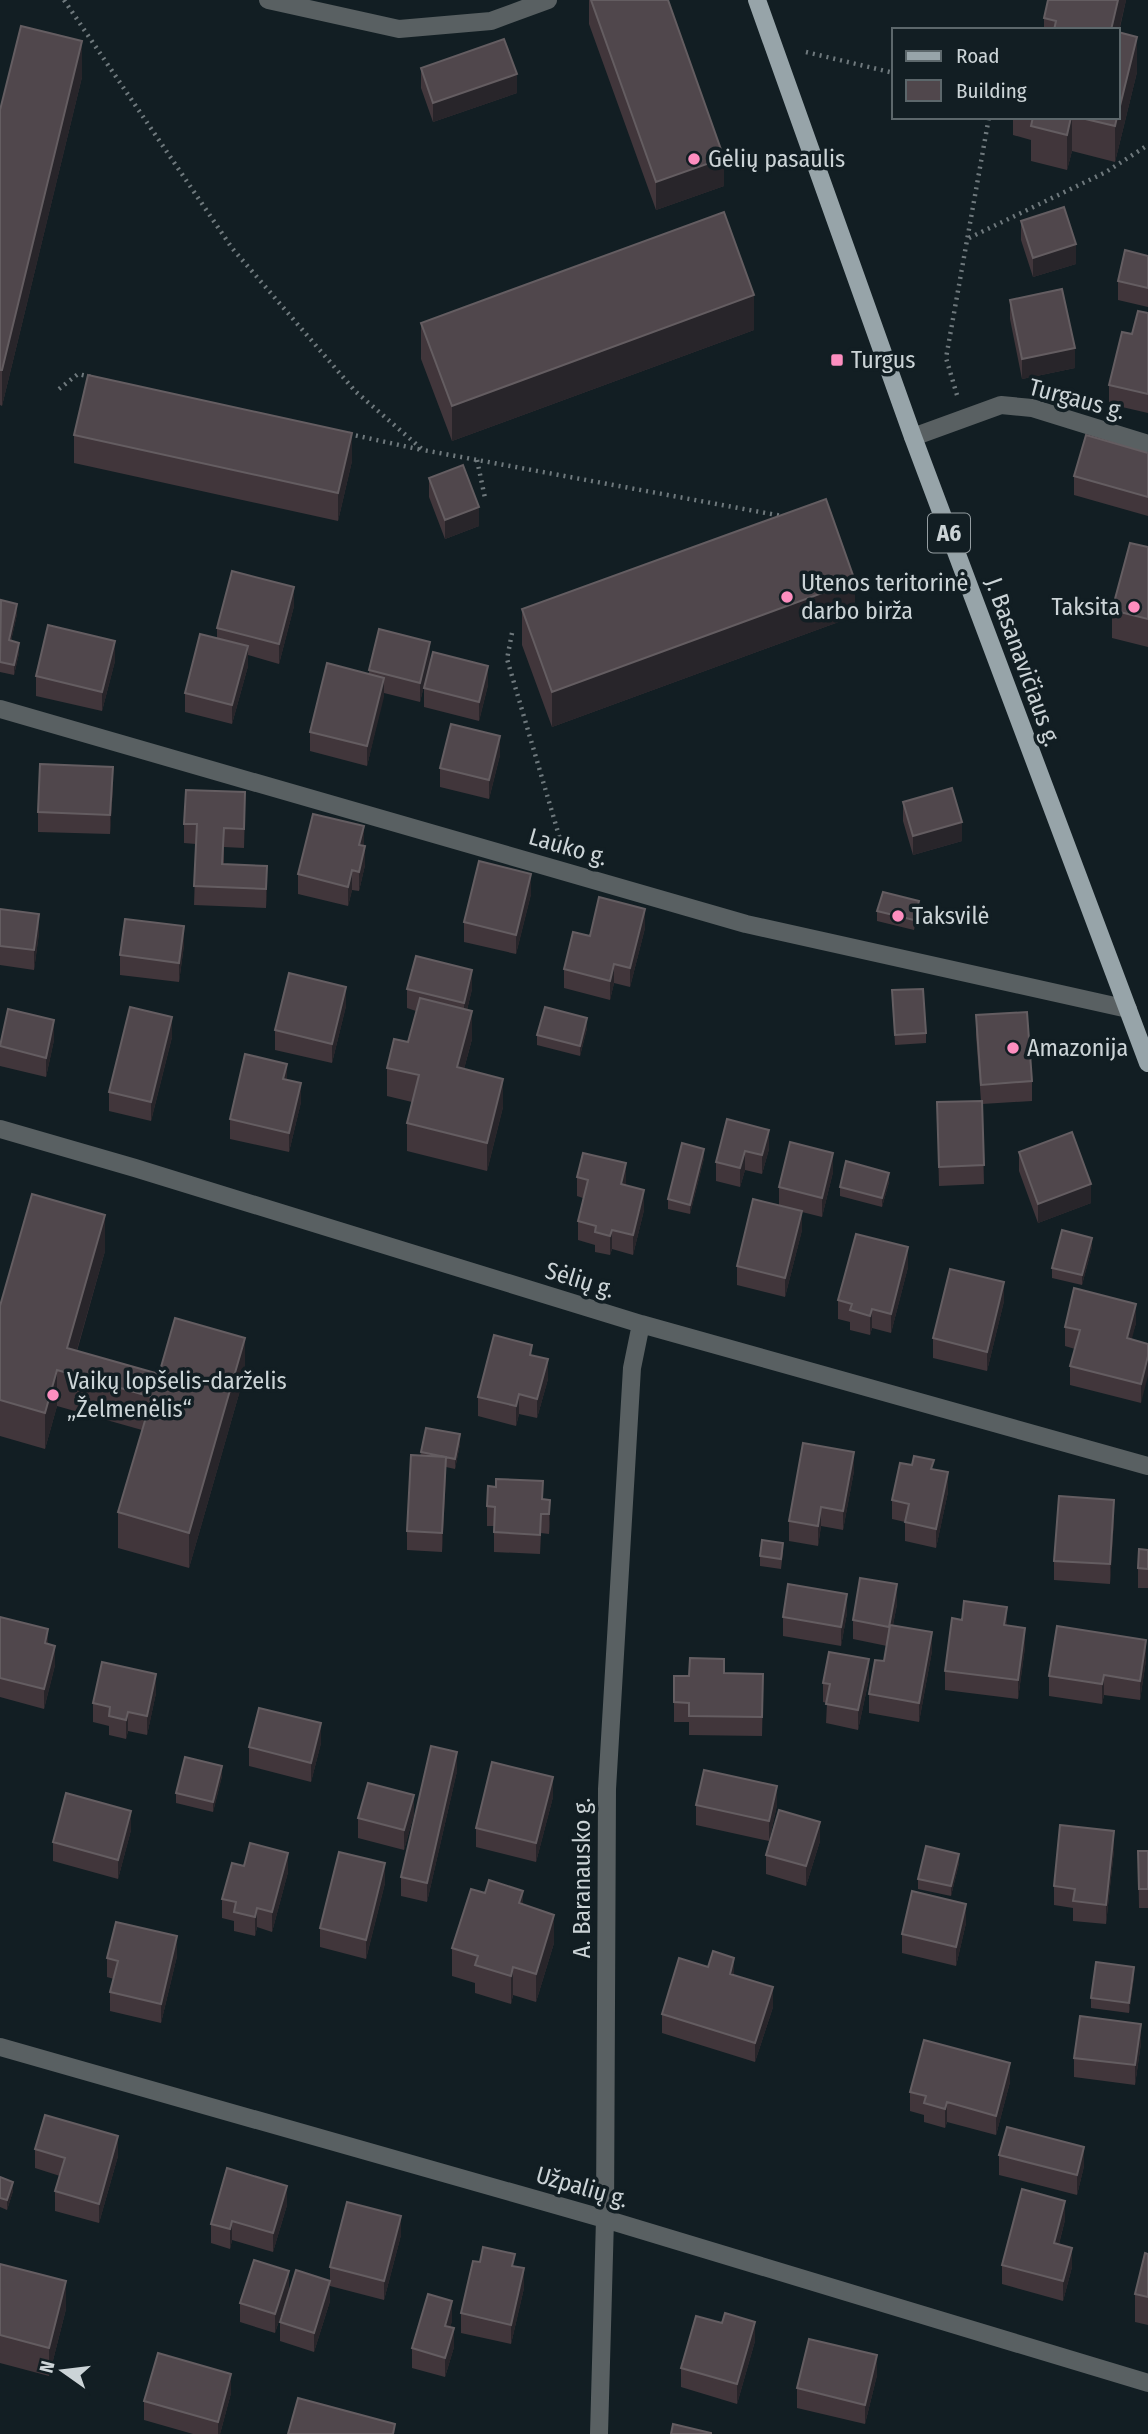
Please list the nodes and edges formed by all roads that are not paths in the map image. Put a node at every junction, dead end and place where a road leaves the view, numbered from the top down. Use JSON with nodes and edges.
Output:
{"nodes":[{"id":1,"x":268,"y":0,"type":"edge"},
{"id":2,"x":548,"y":0,"type":"edge"},
{"id":3,"x":757,"y":0,"type":"edge"},
{"id":4,"x":913,"y":437,"type":"junction"},
{"id":5,"x":1148,"y":444,"type":"edge"},
{"id":6,"x":0,"y":709,"type":"edge"},
{"id":7,"x":1128,"y":1009,"type":"junction"},
{"id":8,"x":1148,"y":1063,"type":"edge"},
{"id":9,"x":0,"y":1129,"type":"edge"},
{"id":10,"x":640,"y":1324,"type":"junction"},
{"id":11,"x":1148,"y":1466,"type":"edge"},
{"id":12,"x":0,"y":2048,"type":"edge"},
{"id":13,"x":605,"y":2219,"type":"junction"},
{"id":14,"x":1148,"y":2383,"type":"edge"},
{"id":15,"x":599,"y":2434,"type":"edge"}],
"edges":[{"from":1,"to":2,"type":"street"},
{"from":3,"to":4,"type":"main road","name":"J. Basanavičiaus g.","number":"A6"},
{"from":4,"to":5,"type":"street","name":"Turgaus g."},
{"from":4,"to":7,"type":"main road","name":"J. Basanavičiaus g.","number":"A6"},
{"from":6,"to":7,"type":"street","name":"Lauko g."},
{"from":7,"to":8,"type":"main road","name":"J. Basanavičiaus g.","number":"A6"},
{"from":9,"to":10,"type":"street","name":"Sėlių g."},
{"from":10,"to":11,"type":"street","name":"Sėlių g."},
{"from":10,"to":13,"type":"street","name":"A. Baranausko g."},
{"from":12,"to":13,"type":"street","name":"Užpalių g."},
{"from":13,"to":14,"type":"street","name":"Užpalių g."},
{"from":13,"to":15,"type":"street","name":"A. Baranausko g."}]}
